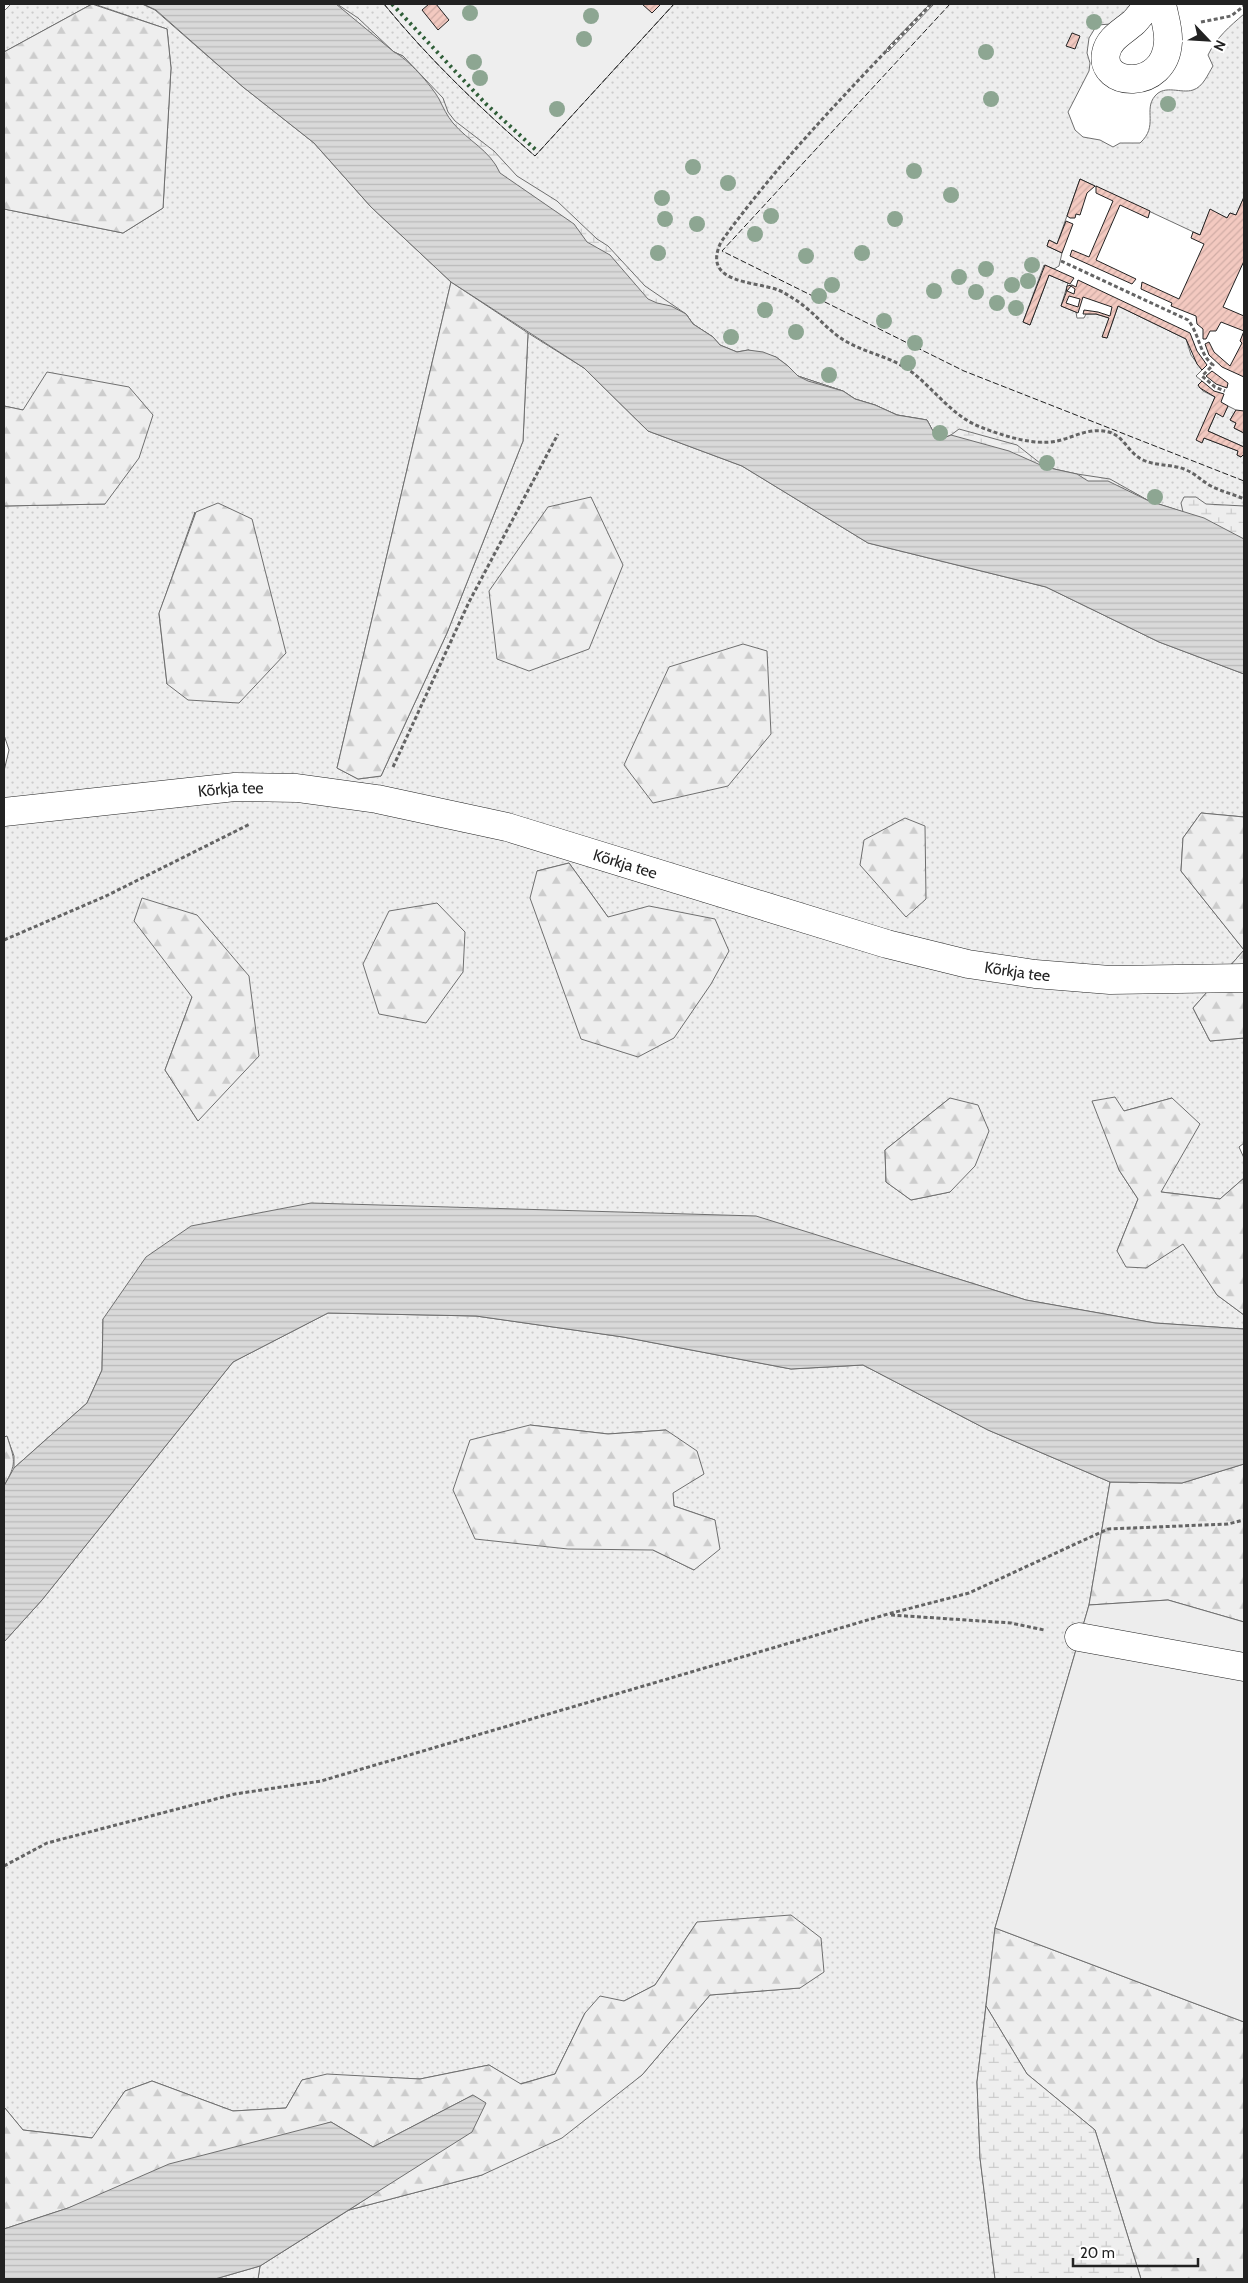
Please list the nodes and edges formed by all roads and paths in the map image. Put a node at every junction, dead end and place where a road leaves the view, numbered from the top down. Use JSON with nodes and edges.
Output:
{"nodes":[{"id":1,"x":931,"y":4,"type":"edge"},
{"id":2,"x":1148,"y":4,"type":"edge"},
{"id":3,"x":1244,"y":6,"type":"edge"},
{"id":4,"x":1164,"y":15,"type":"edge"},
{"id":5,"x":1061,"y":261,"type":"dead end"},
{"id":6,"x":1199,"y":326,"type":"dead end"},
{"id":7,"x":1196,"y":331,"type":"junction"},
{"id":8,"x":1225,"y":391,"type":"dead end"},
{"id":9,"x":558,"y":434,"type":"dead end"},
{"id":10,"x":1244,"y":499,"type":"edge"},
{"id":11,"x":297,"y":788,"type":"junction"},
{"id":12,"x":378,"y":799,"type":"junction"},
{"id":13,"x":4,"y":812,"type":"edge"},
{"id":14,"x":4,"y":940,"type":"edge"},
{"id":15,"x":1244,"y":978,"type":"edge"},
{"id":16,"x":1244,"y":1520,"type":"edge"},
{"id":17,"x":888,"y":1614,"type":"junction"},
{"id":18,"x":1079,"y":1637,"type":"joint"},
{"id":19,"x":1244,"y":1667,"type":"edge"},
{"id":20,"x":4,"y":1866,"type":"edge"}],
"edges":[{"from":1,"to":10,"type":"path"},
{"from":2,"to":4,"type":"street"},
{"from":3,"to":4,"type":"path"},
{"from":5,"to":7,"type":"path"},
{"from":6,"to":7,"type":"path"},
{"from":7,"to":8,"type":"path"},
{"from":9,"to":12,"type":"path"},
{"from":11,"to":12,"type":"street","name":"Kõrkja tee"},
{"from":11,"to":13,"type":"street","name":"Kõrkja tee"},
{"from":11,"to":14,"type":"path"},
{"from":12,"to":15,"type":"street","name":"Kõrkja tee"},
{"from":16,"to":17,"type":"path"},
{"from":17,"to":18,"type":"path"},
{"from":17,"to":20,"type":"path"},
{"from":18,"to":19,"type":"street"}]}
